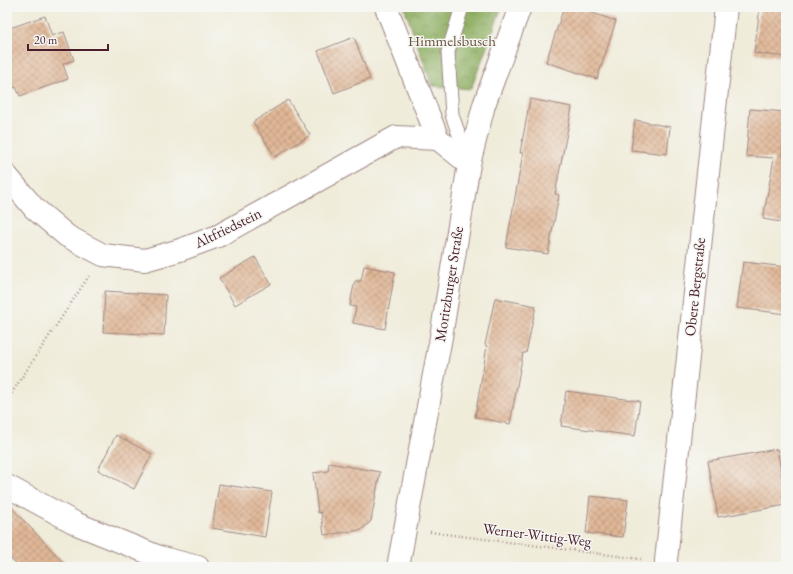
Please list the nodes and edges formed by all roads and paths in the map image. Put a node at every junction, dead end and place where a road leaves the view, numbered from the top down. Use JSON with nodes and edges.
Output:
{"nodes":[{"id":1,"x":386,"y":7,"type":"edge"},
{"id":2,"x":462,"y":7,"type":"edge"},
{"id":3,"x":520,"y":7,"type":"edge"},
{"id":4,"x":726,"y":7,"type":"edge"},
{"id":5,"x":438,"y":139,"type":"junction"},
{"id":6,"x":469,"y":164,"type":"junction"},
{"id":7,"x":7,"y":176,"type":"edge"},
{"id":8,"x":103,"y":256,"type":"junction"},
{"id":9,"x":7,"y":400,"type":"edge"},
{"id":10,"x":7,"y":486,"type":"edge"},
{"id":11,"x":406,"y":529,"type":"junction"},
{"id":12,"x":666,"y":564,"type":"edge"},
{"id":13,"x":198,"y":567,"type":"edge"},
{"id":14,"x":398,"y":567,"type":"edge"}],
"edges":[{"from":1,"to":5,"type":"street"},
{"from":2,"to":6,"type":"lane"},
{"from":3,"to":6,"type":"street","name":"Moritzburger Straße"},
{"from":4,"to":12,"type":"street","name":"Obere Bergstraße"},
{"from":5,"to":6,"type":"street"},
{"from":5,"to":8,"type":"street","name":"Altfriedstein"},
{"from":6,"to":11,"type":"street","name":"Moritzburger Straße"},
{"from":7,"to":8,"type":"street","name":"Altfriedstein"},
{"from":8,"to":9,"type":"path"},
{"from":10,"to":13,"type":"street"},
{"from":11,"to":12,"type":"path","name":"Werner-Wittig-Weg"},
{"from":11,"to":14,"type":"street","name":"Moritzburger Straße"}]}
